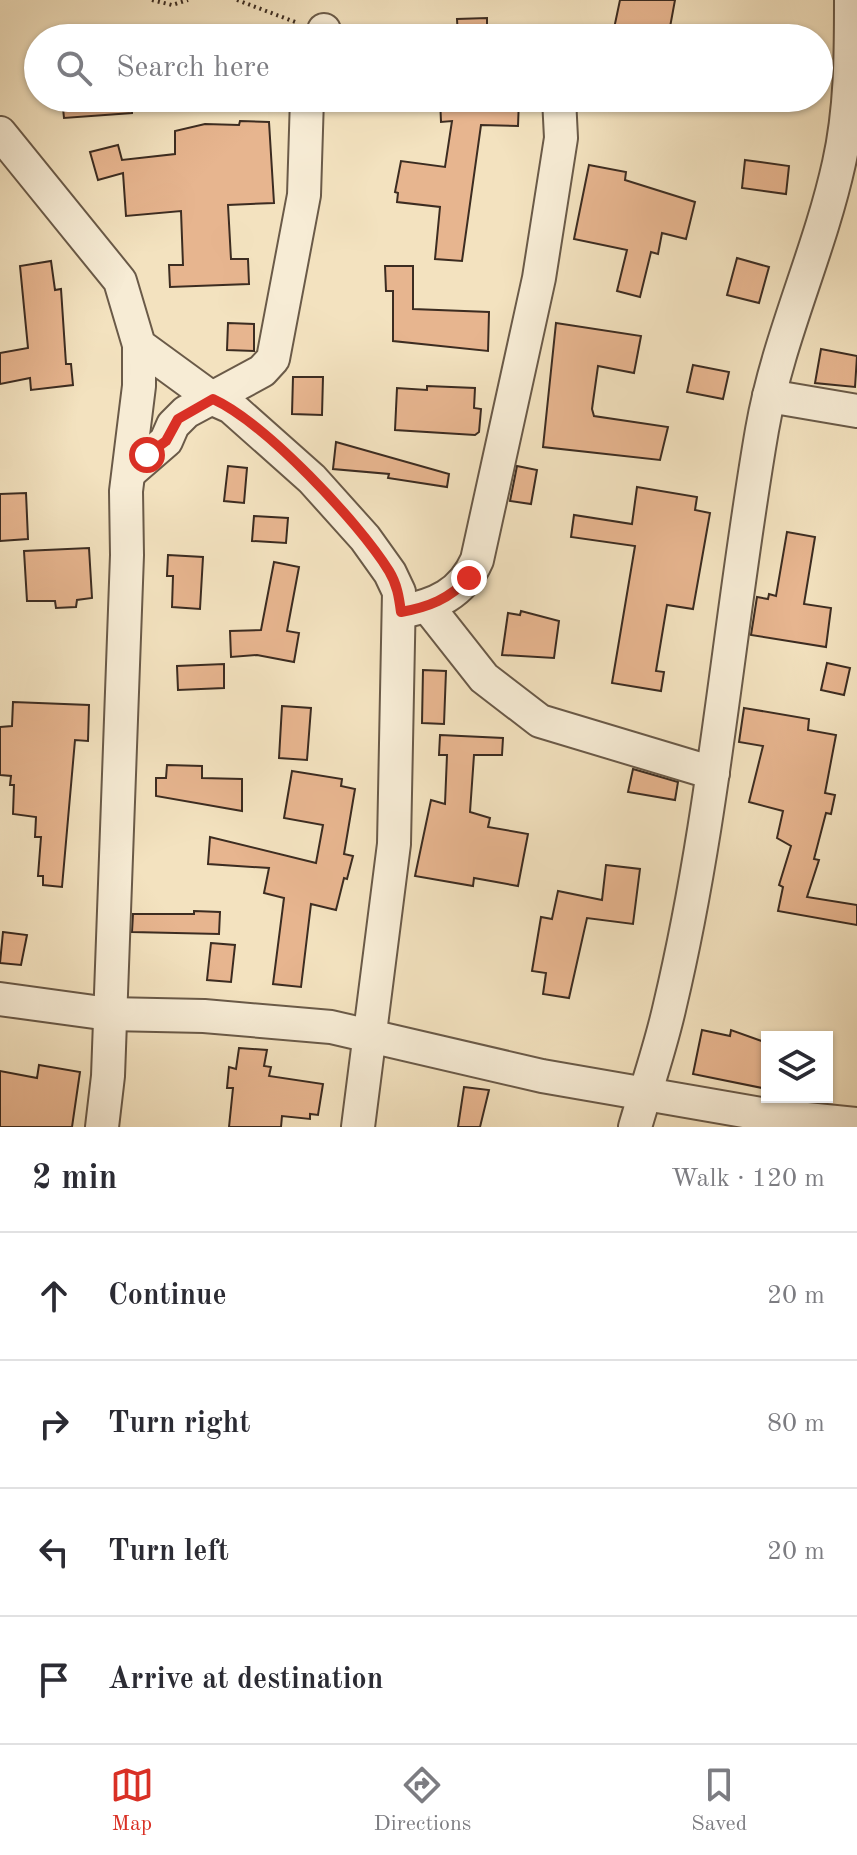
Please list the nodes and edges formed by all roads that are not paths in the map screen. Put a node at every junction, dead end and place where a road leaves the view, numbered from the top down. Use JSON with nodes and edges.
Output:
{"nodes":[{"id":1,"x":851,"y":0,"type":"edge"},
{"id":2,"x":307,"y":112,"type":"edge"},
{"id":3,"x":560,"y":112,"type":"edge"},
{"id":4,"x":0,"y":133,"type":"edge"},
{"id":5,"x":139,"y":345,"type":"junction"},
{"id":6,"x":769,"y":396,"type":"junction"},
{"id":7,"x":213,"y":399,"type":"junction"},
{"id":8,"x":857,"y":411,"type":"edge"},
{"id":9,"x":129,"y":473,"type":"junction"},
{"id":10,"x":414,"y":610,"type":"junction"},
{"id":11,"x":713,"y":773,"type":"junction"},
{"id":12,"x":0,"y":999,"type":"edge"},
{"id":13,"x":109,"y":1014,"type":"junction"},
{"id":14,"x":370,"y":1035,"type":"junction"},
{"id":15,"x":645,"y":1092,"type":"junction"},
{"id":16,"x":857,"y":1124,"type":"edge"},
{"id":17,"x":102,"y":1127,"type":"edge"},
{"id":18,"x":358,"y":1127,"type":"edge"},
{"id":19,"x":635,"y":1127,"type":"edge"}],
"edges":[{"from":1,"to":6,"type":"street"},
{"from":2,"to":7,"type":"street"},
{"from":3,"to":10,"type":"street"},
{"from":4,"to":5,"type":"street"},
{"from":5,"to":7,"type":"street"},
{"from":5,"to":9,"type":"street"},
{"from":6,"to":8,"type":"street"},
{"from":6,"to":11,"type":"street"},
{"from":7,"to":9,"type":"street"},
{"from":7,"to":10,"type":"street"},
{"from":9,"to":13,"type":"street"},
{"from":10,"to":11,"type":"street"},
{"from":10,"to":14,"type":"street"},
{"from":11,"to":15,"type":"street"},
{"from":12,"to":13,"type":"street"},
{"from":13,"to":14,"type":"street"},
{"from":13,"to":17,"type":"street"},
{"from":14,"to":15,"type":"street"},
{"from":14,"to":18,"type":"street"},
{"from":15,"to":16,"type":"street"},
{"from":15,"to":19,"type":"street"}]}
